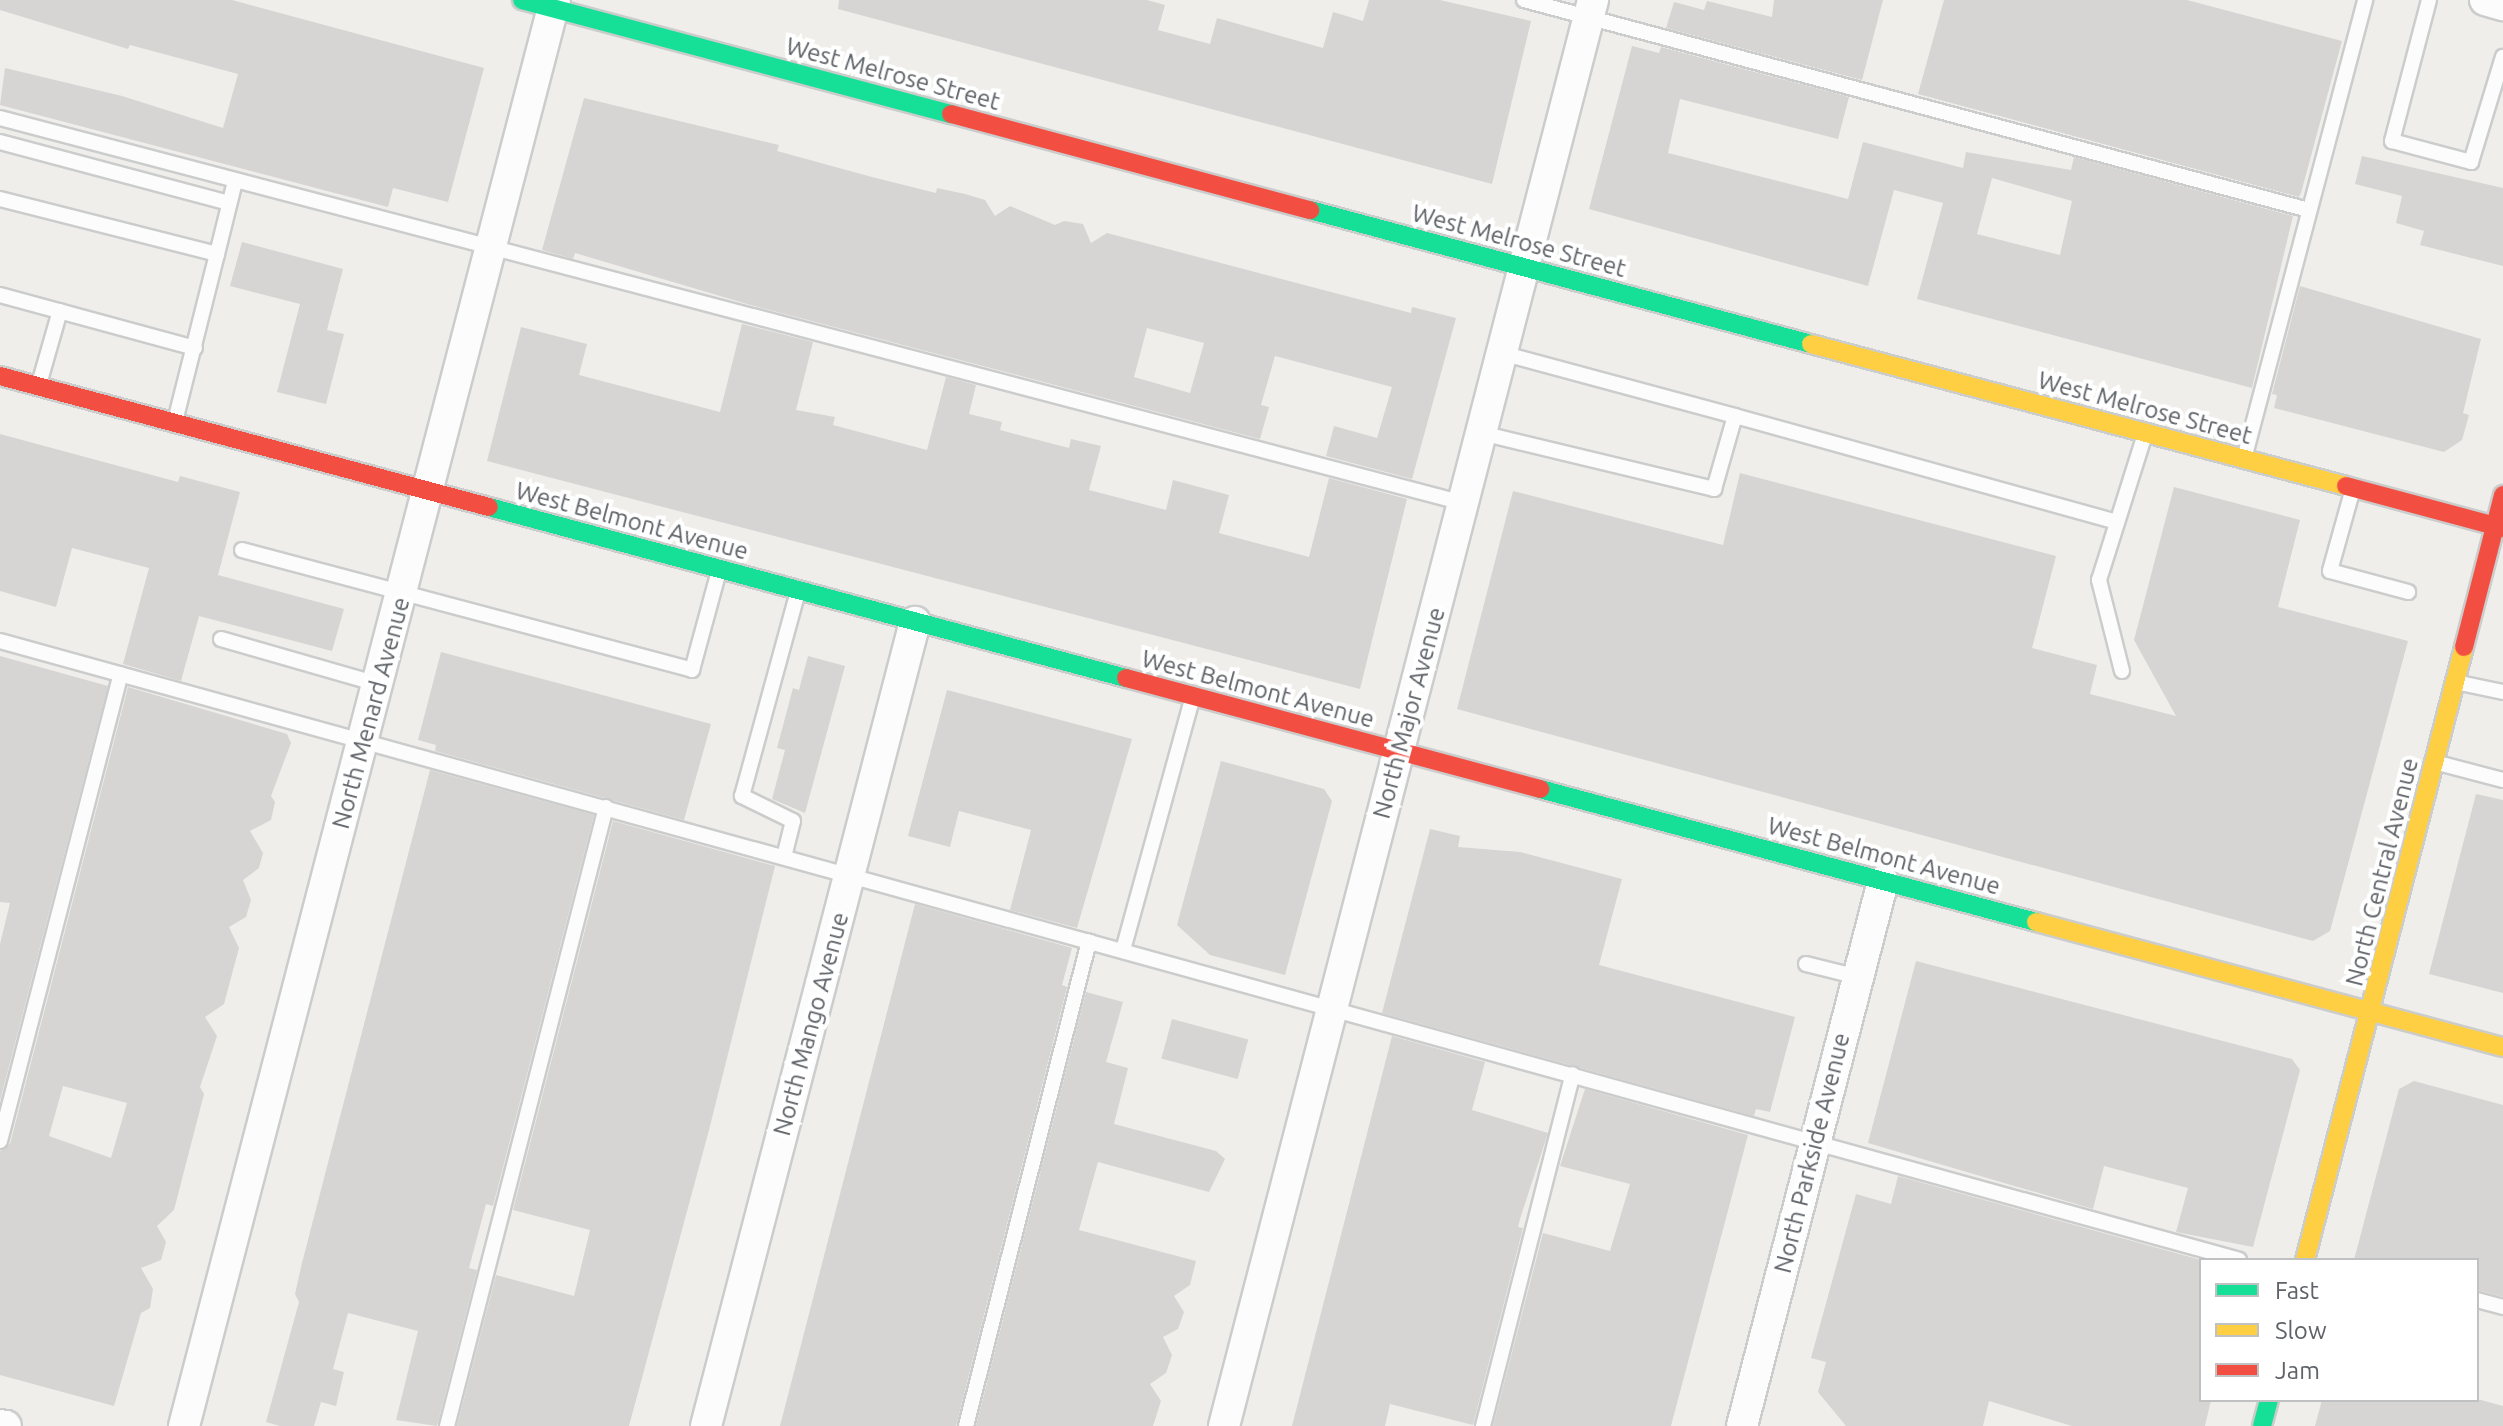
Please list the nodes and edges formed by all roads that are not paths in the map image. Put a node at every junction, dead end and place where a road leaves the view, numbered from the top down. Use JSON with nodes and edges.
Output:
{"nodes":[{"id":1,"x":522,"y":0,"type":"edge"},
{"id":2,"x":1524,"y":0,"type":"edge"},
{"id":3,"x":2365,"y":0,"type":"edge"},
{"id":4,"x":2429,"y":0,"type":"edge"},
{"id":5,"x":2485,"y":0,"type":"edge"},
{"id":6,"x":554,"y":4,"type":"edge"},
{"id":7,"x":2503,"y":5,"type":"edge"},
{"id":8,"x":1591,"y":8,"type":"edge"},
{"id":9,"x":2503,"y":57,"type":"edge"},
{"id":10,"x":0,"y":118,"type":"edge"},
{"id":11,"x":0,"y":142,"type":"edge"},
{"id":12,"x":235,"y":181,"type":"junction"},
{"id":13,"x":0,"y":199,"type":"edge"},
{"id":14,"x":229,"y":203,"type":"junction"},
{"id":15,"x":2309,"y":210,"type":"junction"},
{"id":16,"x":491,"y":250,"type":"junction"},
{"id":17,"x":217,"y":254,"type":"junction"},
{"id":18,"x":1524,"y":267,"type":"junction"},
{"id":19,"x":0,"y":295,"type":"edge"},
{"id":20,"x":60,"y":311,"type":"junction"},
{"id":21,"x":195,"y":348,"type":"junction"},
{"id":22,"x":1502,"y":353,"type":"junction"},
{"id":23,"x":0,"y":376,"type":"edge"},
{"id":24,"x":38,"y":386,"type":"junction"},
{"id":25,"x":1735,"y":416,"type":"junction"},
{"id":26,"x":174,"y":423,"type":"junction"},
{"id":27,"x":1481,"y":433,"type":"junction"},
{"id":28,"x":2146,"y":433,"type":"junction"},
{"id":29,"x":2244,"y":459,"type":"junction"},
{"id":30,"x":2353,"y":488,"type":"junction"},
{"id":31,"x":429,"y":492,"type":"junction"},
{"id":32,"x":2503,"y":495,"type":"edge"},
{"id":33,"x":1463,"y":503,"type":"junction"},
{"id":34,"x":2117,"y":522,"type":"junction"},
{"id":35,"x":2499,"y":527,"type":"edge"},
{"id":36,"x":242,"y":550,"type":"dead end"},
{"id":37,"x":719,"y":570,"type":"junction"},
{"id":38,"x":403,"y":589,"type":"junction"},
{"id":39,"x":798,"y":591,"type":"junction"},
{"id":40,"x":2408,"y":592,"type":"dead end"},
{"id":41,"x":915,"y":622,"type":"junction"},
{"id":42,"x":221,"y":639,"type":"dead end"},
{"id":43,"x":0,"y":641,"type":"edge"},
{"id":44,"x":2122,"y":671,"type":"dead end"},
{"id":45,"x":121,"y":674,"type":"junction"},
{"id":46,"x":2456,"y":682,"type":"junction"},
{"id":47,"x":379,"y":684,"type":"junction"},
{"id":48,"x":2503,"y":692,"type":"edge"},
{"id":49,"x":1193,"y":696,"type":"junction"},
{"id":50,"x":364,"y":740,"type":"junction"},
{"id":51,"x":1399,"y":751,"type":"junction"},
{"id":52,"x":2435,"y":762,"type":"junction"},
{"id":53,"x":2503,"y":780,"type":"edge"},
{"id":54,"x":606,"y":807,"type":"junction"},
{"id":55,"x":784,"y":857,"type":"junction"},
{"id":56,"x":850,"y":875,"type":"junction"},
{"id":57,"x":1883,"y":881,"type":"junction"},
{"id":58,"x":1089,"y":941,"type":"junction"},
{"id":59,"x":1123,"y":950,"type":"junction"},
{"id":60,"x":1806,"y":964,"type":"dead end"},
{"id":61,"x":1858,"y":977,"type":"junction"},
{"id":62,"x":1332,"y":1008,"type":"junction"},
{"id":63,"x":2371,"y":1012,"type":"junction"},
{"id":64,"x":2503,"y":1047,"type":"edge"},
{"id":65,"x":1573,"y":1074,"type":"junction"},
{"id":66,"x":0,"y":1141,"type":"edge"},
{"id":67,"x":1815,"y":1141,"type":"junction"},
{"id":68,"x":2306,"y":1257,"type":"edge"},
{"id":69,"x":2232,"y":1258,"type":"edge"},
{"id":70,"x":2479,"y":1301,"type":"edge"},
{"id":71,"x":2503,"y":1307,"type":"edge"},
{"id":72,"x":2268,"y":1402,"type":"edge"},
{"id":73,"x":184,"y":1426,"type":"edge"},
{"id":74,"x":447,"y":1426,"type":"edge"},
{"id":75,"x":706,"y":1426,"type":"edge"},
{"id":76,"x":966,"y":1426,"type":"edge"},
{"id":77,"x":1224,"y":1426,"type":"edge"},
{"id":78,"x":1483,"y":1426,"type":"edge"},
{"id":79,"x":1742,"y":1426,"type":"edge"},
{"id":80,"x":2262,"y":1426,"type":"edge"}],
"edges":[{"from":1,"to":6,"type":"main road","name":"West Melrose Street"},
{"from":2,"to":8,"type":"lane"},
{"from":3,"to":15,"type":"lane"},
{"from":4,"to":9,"type":"lane"},
{"from":5,"to":7,"type":"street"},
{"from":6,"to":16,"type":"street","name":"North Menard Avenue"},
{"from":6,"to":18,"type":"main road","name":"West Melrose Street"},
{"from":8,"to":15,"type":"lane"},
{"from":8,"to":18,"type":"street","name":"North Major Avenue"},
{"from":10,"to":12,"type":"lane"},
{"from":11,"to":14,"type":"lane"},
{"from":12,"to":14,"type":"lane"},
{"from":12,"to":16,"type":"lane"},
{"from":13,"to":17,"type":"lane"},
{"from":14,"to":17,"type":"lane"},
{"from":15,"to":29,"type":"lane"},
{"from":16,"to":31,"type":"street","name":"North Menard Avenue"},
{"from":16,"to":33,"type":"lane"},
{"from":17,"to":21,"type":"lane"},
{"from":18,"to":22,"type":"street","name":"North Major Avenue"},
{"from":18,"to":28,"type":"main road","name":"West Melrose Street"},
{"from":19,"to":20,"type":"lane"},
{"from":20,"to":21,"type":"lane"},
{"from":20,"to":24,"type":"lane"},
{"from":21,"to":26,"type":"lane"},
{"from":22,"to":25,"type":"lane"},
{"from":22,"to":27,"type":"street","name":"North Major Avenue"},
{"from":23,"to":24,"type":"main road","name":"West Belmont Avenue"},
{"from":24,"to":26,"type":"main road","name":"West Belmont Avenue"},
{"from":25,"to":27,"type":"lane"},
{"from":25,"to":34,"type":"lane"},
{"from":26,"to":31,"type":"main road","name":"West Belmont Avenue"},
{"from":27,"to":33,"type":"street","name":"North Major Avenue"},
{"from":28,"to":29,"type":"main road","name":"West Melrose Street"},
{"from":28,"to":34,"type":"lane"},
{"from":29,"to":30,"type":"main road","name":"West Melrose Street"},
{"from":30,"to":35,"type":"main road","name":"West Melrose Street"},
{"from":30,"to":40,"type":"lane"},
{"from":31,"to":37,"type":"main road","name":"West Belmont Avenue"},
{"from":31,"to":38,"type":"street","name":"North Menard Avenue"},
{"from":32,"to":35,"type":"main road","name":"North Central Avenue"},
{"from":33,"to":51,"type":"street","name":"North Major Avenue"},
{"from":34,"to":44,"type":"lane"},
{"from":35,"to":46,"type":"main road","name":"North Central Avenue"},
{"from":36,"to":38,"type":"lane"},
{"from":37,"to":38,"type":"lane"},
{"from":37,"to":39,"type":"main road","name":"West Belmont Avenue"},
{"from":38,"to":47,"type":"street","name":"North Menard Avenue"},
{"from":39,"to":41,"type":"main road","name":"West Belmont Avenue"},
{"from":39,"to":55,"type":"lane"},
{"from":41,"to":49,"type":"main road","name":"West Belmont Avenue"},
{"from":41,"to":56,"type":"street","name":"North Mango Avenue"},
{"from":42,"to":47,"type":"lane"},
{"from":43,"to":45,"type":"lane"},
{"from":45,"to":50,"type":"lane"},
{"from":45,"to":66,"type":"lane"},
{"from":46,"to":48,"type":"lane"},
{"from":46,"to":52,"type":"main road","name":"North Central Avenue"},
{"from":47,"to":50,"type":"street","name":"North Menard Avenue"},
{"from":49,"to":51,"type":"main road","name":"West Belmont Avenue"},
{"from":49,"to":59,"type":"lane"},
{"from":50,"to":54,"type":"lane"},
{"from":50,"to":73,"type":"street","name":"North Menard Avenue"},
{"from":51,"to":57,"type":"main road","name":"West Belmont Avenue"},
{"from":51,"to":62,"type":"street","name":"North Major Avenue"},
{"from":52,"to":53,"type":"lane"},
{"from":52,"to":63,"type":"main road","name":"North Central Avenue"},
{"from":54,"to":55,"type":"lane"},
{"from":54,"to":74,"type":"lane"},
{"from":55,"to":56,"type":"lane"},
{"from":56,"to":58,"type":"lane"},
{"from":56,"to":75,"type":"street","name":"North Mango Avenue"},
{"from":57,"to":61,"type":"street","name":"North Parkside Avenue"},
{"from":57,"to":63,"type":"main road","name":"West Belmont Avenue"},
{"from":58,"to":59,"type":"lane"},
{"from":58,"to":76,"type":"lane"},
{"from":59,"to":62,"type":"lane"},
{"from":60,"to":61,"type":"lane"},
{"from":61,"to":67,"type":"street","name":"North Parkside Avenue"},
{"from":62,"to":65,"type":"lane"},
{"from":62,"to":77,"type":"street","name":"North Major Avenue"},
{"from":63,"to":64,"type":"main road","name":"West Belmont Avenue"},
{"from":63,"to":68,"type":"main road","name":"North Central Avenue"},
{"from":65,"to":67,"type":"lane"},
{"from":65,"to":78,"type":"lane"},
{"from":67,"to":69,"type":"lane"},
{"from":67,"to":79,"type":"street","name":"North Parkside Avenue"},
{"from":70,"to":71,"type":"lane"},
{"from":72,"to":80,"type":"main road"}]}
